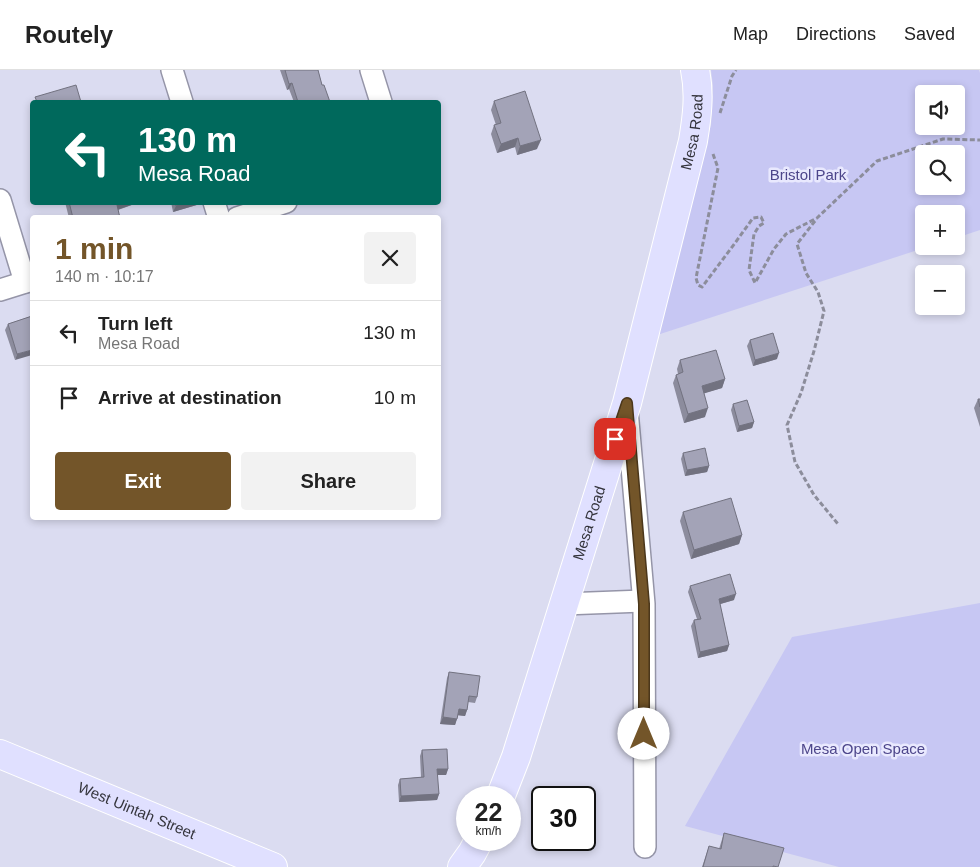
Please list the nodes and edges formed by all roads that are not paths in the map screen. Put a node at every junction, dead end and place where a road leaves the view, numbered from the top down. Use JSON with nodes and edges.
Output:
{"nodes":[{"id":1,"x":172,"y":70,"type":"edge"},
{"id":2,"x":371,"y":70,"type":"edge"},
{"id":3,"x":695,"y":70,"type":"edge"},
{"id":4,"x":181,"y":100,"type":"edge"},
{"id":5,"x":380,"y":100,"type":"edge"},
{"id":6,"x":0,"y":200,"type":"edge"},
{"id":7,"x":277,"y":205,"type":"edge"},
{"id":8,"x":246,"y":215,"type":"edge"},
{"id":9,"x":29,"y":281,"type":"edge"},
{"id":10,"x":0,"y":290,"type":"edge"},
{"id":11,"x":627,"y":403,"type":"junction"},
{"id":12,"x":643,"y":601,"type":"junction"},
{"id":13,"x":564,"y":604,"type":"junction"},
{"id":14,"x":0,"y":754,"type":"edge"},
{"id":15,"x":505,"y":786,"type":"edge"},
{"id":16,"x":645,"y":847,"type":"dead end"},
{"id":17,"x":474,"y":851,"type":"edge"},
{"id":18,"x":274,"y":867,"type":"edge"},
{"id":19,"x":462,"y":867,"type":"edge"}],
"edges":[{"from":1,"to":4,"type":"street"},
{"from":2,"to":5,"type":"street"},
{"from":3,"to":11,"type":"main road","name":"Mesa Road"},
{"from":6,"to":9,"type":"street"},
{"from":7,"to":8,"type":"street"},
{"from":9,"to":10,"type":"street"},
{"from":11,"to":12,"type":"street"},
{"from":11,"to":13,"type":"main road","name":"Mesa Road"},
{"from":12,"to":13,"type":"street"},
{"from":12,"to":16,"type":"street"},
{"from":13,"to":15,"type":"main road","name":"Mesa Road"},
{"from":14,"to":18,"type":"main road","name":"West Uintah Street"},
{"from":17,"to":19,"type":"main road"}]}
